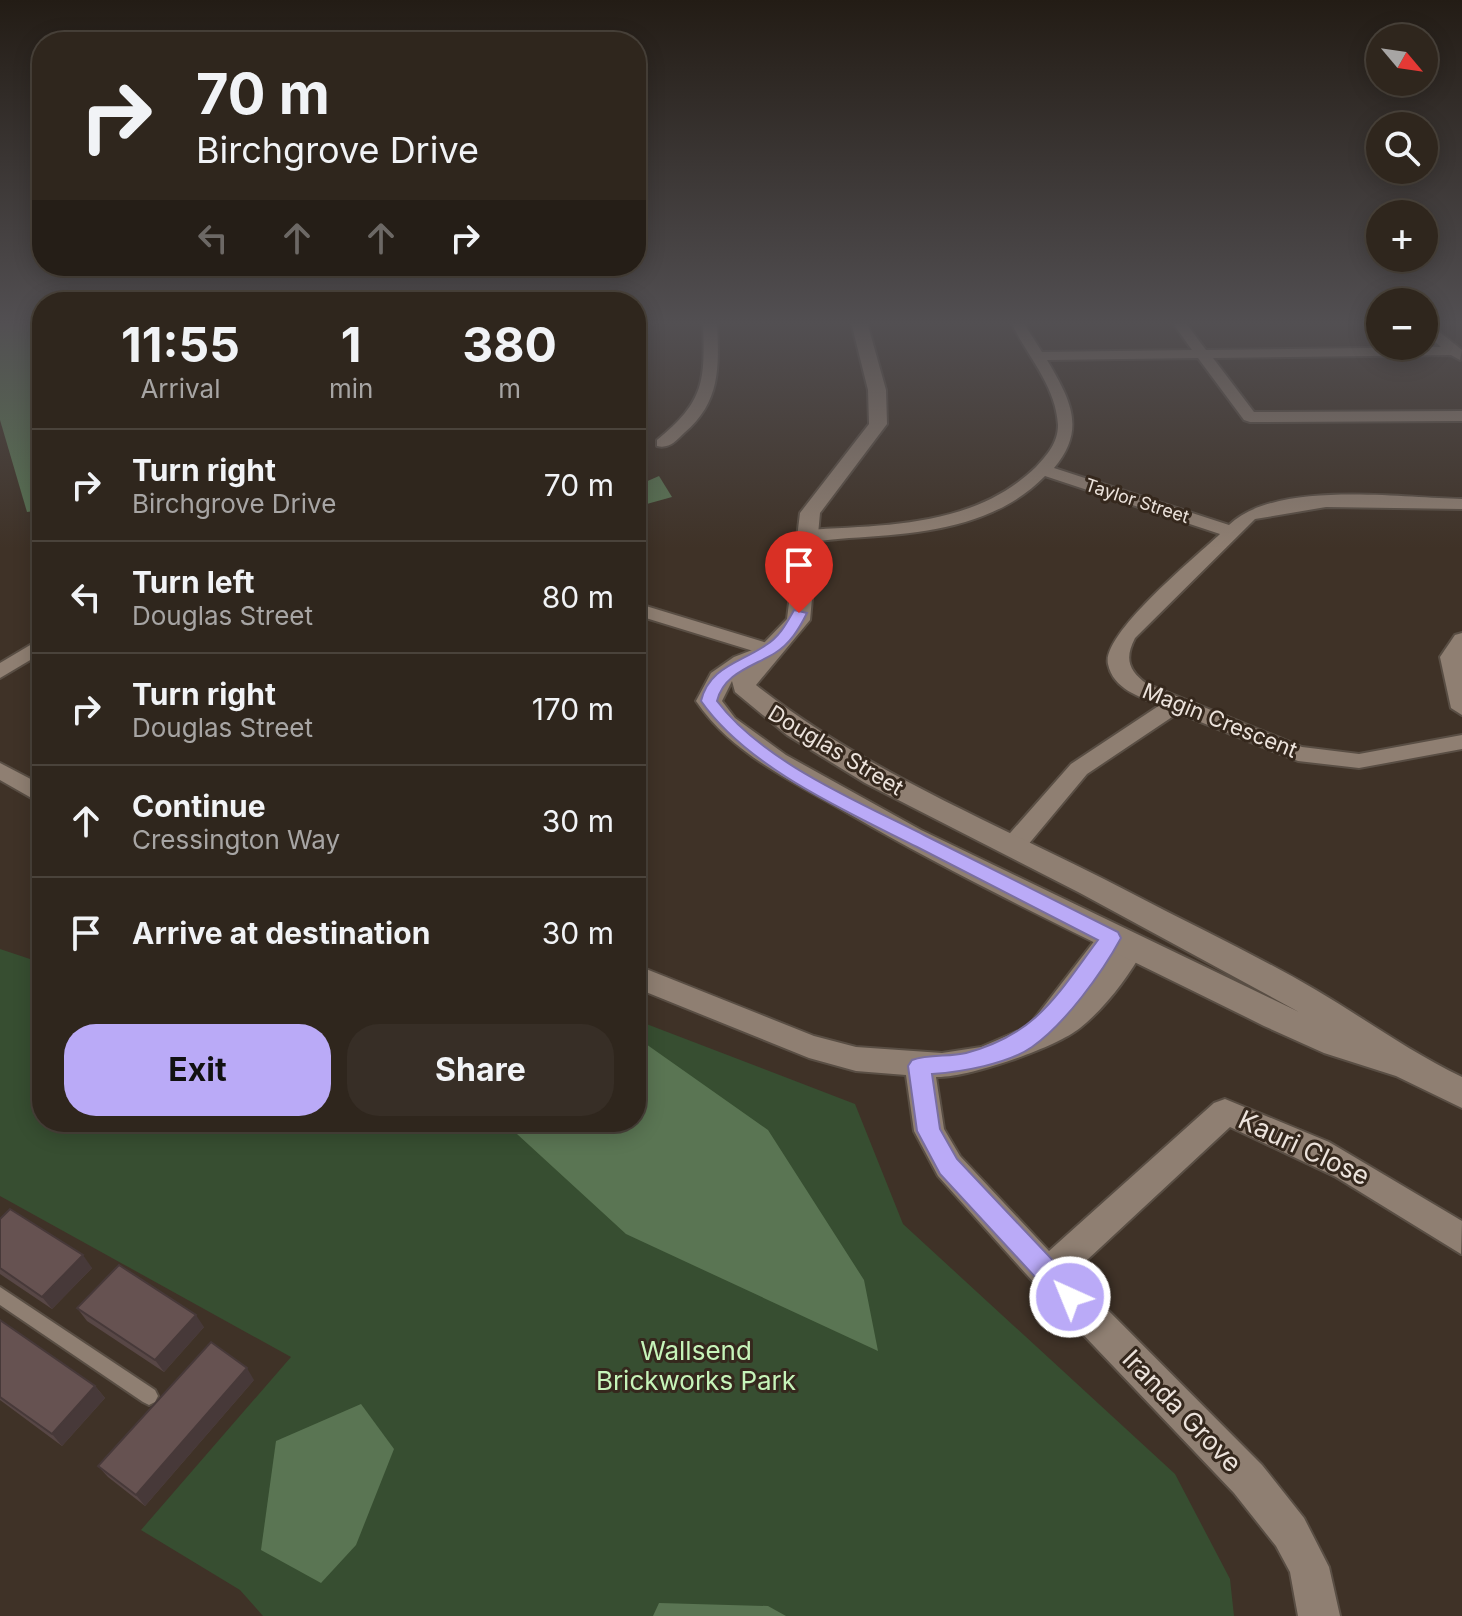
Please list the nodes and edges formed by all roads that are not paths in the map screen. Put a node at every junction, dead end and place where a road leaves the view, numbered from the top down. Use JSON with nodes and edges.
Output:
{"nodes":[{"id":1,"x":705,"y":397,"type":"edge"},
{"id":2,"x":877,"y":397,"type":"edge"},
{"id":3,"x":1055,"y":397,"type":"edge"},
{"id":4,"x":1235,"y":397,"type":"edge"},
{"id":5,"x":1462,"y":416,"type":"edge"},
{"id":6,"x":663,"y":443,"type":"dead end"},
{"id":7,"x":1044,"y":470,"type":"junction"},
{"id":8,"x":1462,"y":504,"type":"edge"},
{"id":9,"x":1230,"y":531,"type":"junction"},
{"id":10,"x":806,"y":535,"type":"junction"},
{"id":11,"x":646,"y":612,"type":"edge"},
{"id":12,"x":1462,"y":639,"type":"edge"},
{"id":13,"x":770,"y":650,"type":"junction"},
{"id":14,"x":32,"y":651,"type":"edge"},
{"id":15,"x":0,"y":672,"type":"edge"},
{"id":16,"x":1174,"y":706,"type":"junction"},
{"id":17,"x":1462,"y":708,"type":"edge"},
{"id":18,"x":1462,"y":742,"type":"edge"},
{"id":19,"x":0,"y":770,"type":"edge"},
{"id":20,"x":875,"y":777,"type":"junction"},
{"id":21,"x":32,"y":790,"type":"edge"},
{"id":22,"x":1013,"y":846,"type":"junction"},
{"id":23,"x":1122,"y":941,"type":"junction"},
{"id":24,"x":646,"y":980,"type":"edge"},
{"id":25,"x":1304,"y":999,"type":"junction"},
{"id":26,"x":920,"y":1066,"type":"junction"},
{"id":27,"x":1407,"y":1066,"type":"junction"},
{"id":28,"x":1462,"y":1093,"type":"edge"},
{"id":29,"x":1461,"y":1239,"type":"edge"},
{"id":30,"x":1048,"y":1274,"type":"junction"},
{"id":31,"x":0,"y":1295,"type":"edge"},
{"id":32,"x":149,"y":1396,"type":"dead end"},
{"id":33,"x":1319,"y":1616,"type":"edge"}],
"edges":[{"from":1,"to":6,"type":"street"},
{"from":2,"to":10,"type":"street"},
{"from":3,"to":7,"type":"street"},
{"from":4,"to":5,"type":"street"},
{"from":7,"to":9,"type":"street","name":"Taylor Street"},
{"from":7,"to":10,"type":"street"},
{"from":8,"to":9,"type":"street","name":"Magin Crescent"},
{"from":9,"to":16,"type":"street","name":"Magin Crescent"},
{"from":10,"to":13,"type":"street"},
{"from":11,"to":13,"type":"street"},
{"from":12,"to":17,"type":"street"},
{"from":13,"to":20,"type":"street","name":"Douglas Street"},
{"from":13,"to":23,"type":"street","name":"Douglas Street"},
{"from":14,"to":15,"type":"street"},
{"from":16,"to":18,"type":"street","name":"Magin Crescent"},
{"from":16,"to":22,"type":"street"},
{"from":19,"to":21,"type":"street"},
{"from":20,"to":22,"type":"street","name":"Douglas Street"},
{"from":20,"to":23,"type":"street"},
{"from":22,"to":25,"type":"street","name":"Douglas Street"},
{"from":23,"to":25,"type":"street"},
{"from":23,"to":26,"type":"street"},
{"from":23,"to":27,"type":"street","name":"Douglas Street"},
{"from":24,"to":26,"type":"street"},
{"from":25,"to":27,"type":"street","name":"Douglas Street"},
{"from":26,"to":30,"type":"street","name":"Iranda Grove"},
{"from":27,"to":28,"type":"street","name":"Douglas Street"},
{"from":29,"to":30,"type":"street","name":"Kauri Close"},
{"from":30,"to":33,"type":"street","name":"Iranda Grove"},
{"from":31,"to":32,"type":"lane"}]}
